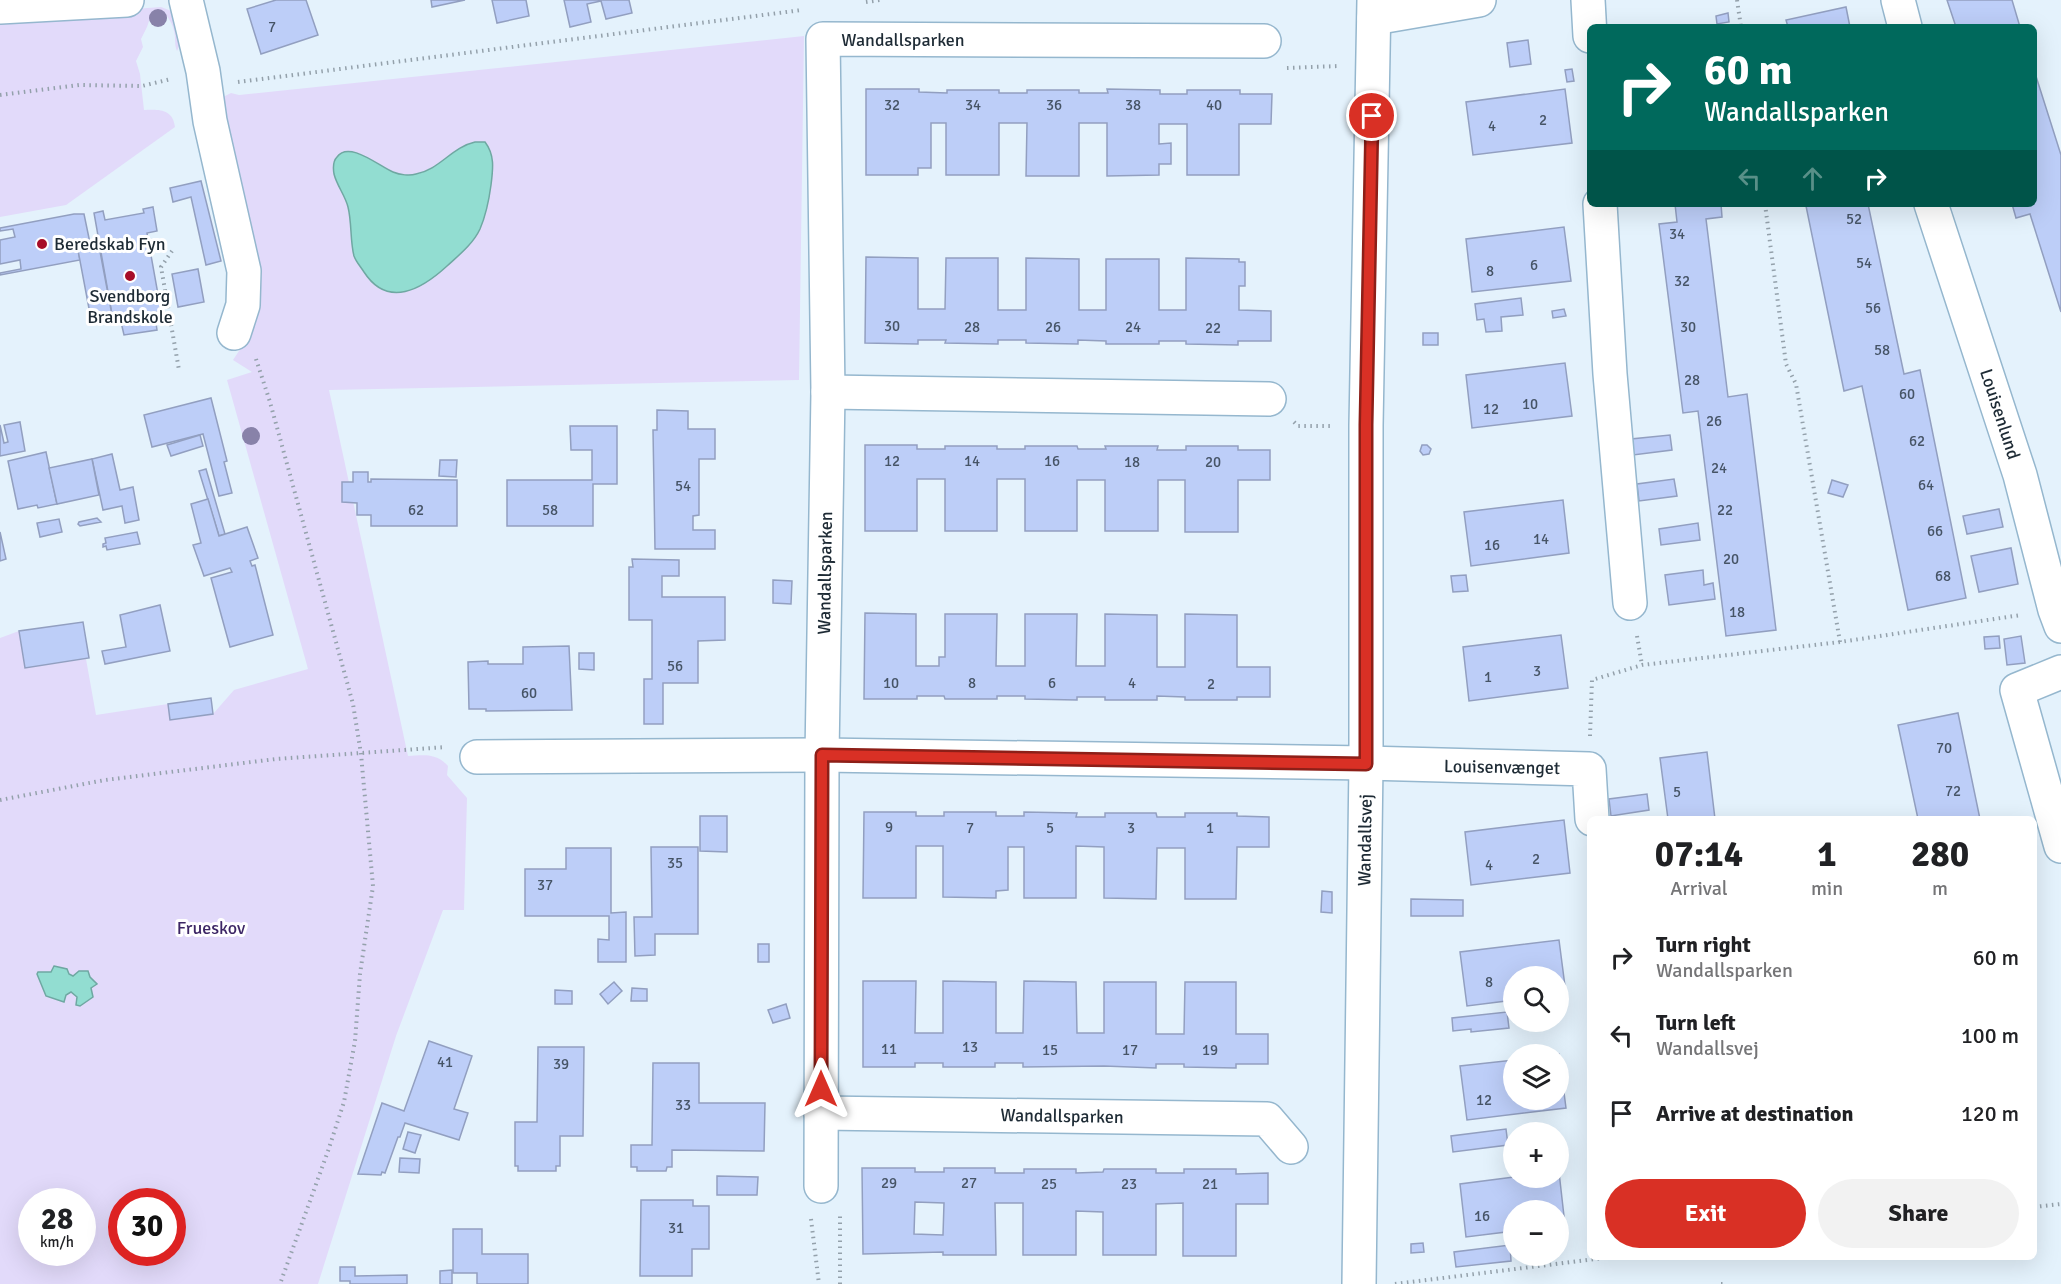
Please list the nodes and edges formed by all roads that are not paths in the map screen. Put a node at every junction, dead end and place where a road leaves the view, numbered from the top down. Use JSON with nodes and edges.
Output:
{"nodes":[{"id":1,"x":127,"y":0,"type":"edge"},
{"id":2,"x":186,"y":0,"type":"edge"},
{"id":3,"x":1479,"y":0,"type":"edge"},
{"id":4,"x":1588,"y":0,"type":"edge"},
{"id":5,"x":1898,"y":0,"type":"edge"},
{"id":6,"x":0,"y":7,"type":"edge"},
{"id":7,"x":1374,"y":9,"type":"edge"},
{"id":8,"x":1589,"y":24,"type":"edge"},
{"id":9,"x":1904,"y":24,"type":"edge"},
{"id":10,"x":1264,"y":41,"type":"dead end"},
{"id":11,"x":1600,"y":207,"type":"edge"},
{"id":12,"x":1932,"y":207,"type":"edge"},
{"id":13,"x":234,"y":333,"type":"road end"},
{"id":14,"x":828,"y":392,"type":"junction"},
{"id":15,"x":1269,"y":399,"type":"dead end"},
{"id":16,"x":1630,"y":603,"type":"dead end"},
{"id":17,"x":2058,"y":618,"type":"edge"},
{"id":18,"x":2061,"y":672,"type":"edge"},
{"id":19,"x":822,"y":755,"type":"junction"},
{"id":20,"x":477,"y":757,"type":"dead end"},
{"id":21,"x":1366,"y":764,"type":"junction"},
{"id":22,"x":1592,"y":816,"type":"edge"},
{"id":23,"x":2061,"y":846,"type":"edge"},
{"id":24,"x":821,"y":1113,"type":"junction"},
{"id":25,"x":1290,"y":1147,"type":"dead end"},
{"id":26,"x":821,"y":1186,"type":"road end"},
{"id":27,"x":1359,"y":1284,"type":"edge"}],
"edges":[{"from":1,"to":6,"type":"street"},
{"from":2,"to":13,"type":"street"},
{"from":3,"to":7,"type":"street"},
{"from":4,"to":8,"type":"street"},
{"from":5,"to":9,"type":"street"},
{"from":7,"to":21,"type":"street","name":"Wandallsvej"},
{"from":10,"to":14,"type":"street","name":"Wandallsparken"},
{"from":11,"to":16,"type":"street"},
{"from":12,"to":17,"type":"street","name":"Louisenlund"},
{"from":14,"to":15,"type":"street"},
{"from":14,"to":19,"type":"street","name":"Wandallsparken"},
{"from":18,"to":23,"type":"street"},
{"from":19,"to":20,"type":"street"},
{"from":19,"to":21,"type":"street"},
{"from":19,"to":24,"type":"street","name":"Wandallsparken"},
{"from":21,"to":22,"type":"street","name":"Louisenvænget"},
{"from":21,"to":27,"type":"street","name":"Wandallsvej"},
{"from":24,"to":25,"type":"street","name":"Wandallsparken"},
{"from":24,"to":26,"type":"street","name":"Wandallsparken"}]}
